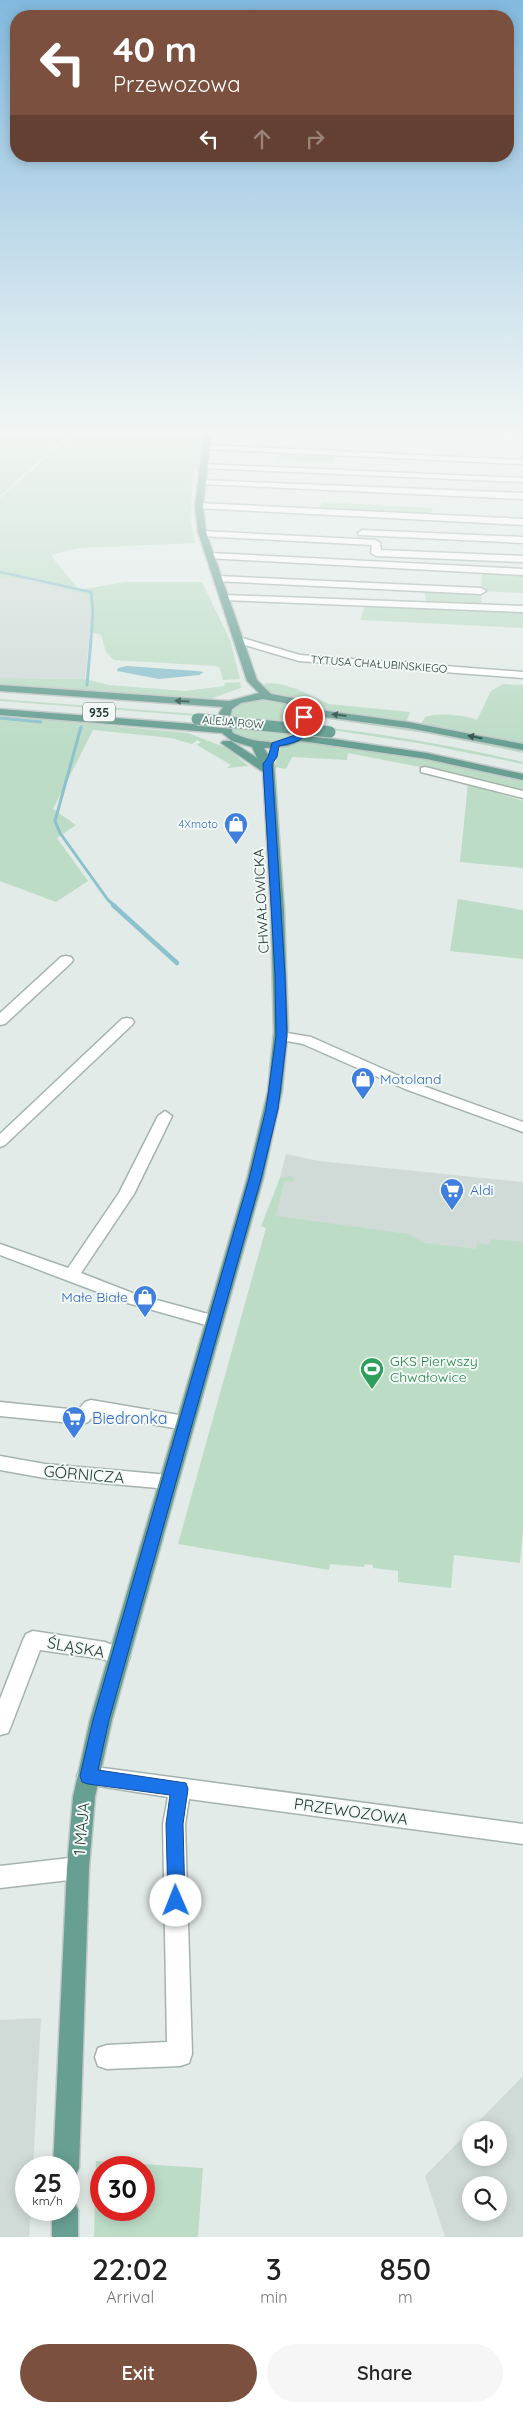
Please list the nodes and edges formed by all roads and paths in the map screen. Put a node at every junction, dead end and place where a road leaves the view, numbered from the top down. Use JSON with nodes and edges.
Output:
{"nodes":[{"id":1,"x":203,"y":536,"type":"edge"},
{"id":2,"x":248,"y":536,"type":"edge"},
{"id":3,"x":449,"y":536,"type":"edge"},
{"id":4,"x":523,"y":540,"type":"edge"},
{"id":5,"x":210,"y":556,"type":"junction"},
{"id":6,"x":523,"y":559,"type":"edge"},
{"id":7,"x":523,"y":572,"type":"edge"},
{"id":8,"x":218,"y":579,"type":"junction"},
{"id":9,"x":481,"y":591,"type":"dead end"},
{"id":10,"x":224,"y":598,"type":"junction"},
{"id":11,"x":523,"y":609,"type":"edge"},
{"id":12,"x":239,"y":640,"type":"junction"},
{"id":13,"x":523,"y":675,"type":"edge"},
{"id":14,"x":252,"y":680,"type":"junction"},
{"id":15,"x":0,"y":688,"type":"edge"},
{"id":16,"x":0,"y":696,"type":"edge"},
{"id":17,"x":269,"y":697,"type":"junction"},
{"id":18,"x":249,"y":698,"type":"junction"},
{"id":19,"x":0,"y":704,"type":"edge"},
{"id":20,"x":231,"y":704,"type":"junction"},
{"id":21,"x":303,"y":711,"type":"junction"},
{"id":22,"x":0,"y":712,"type":"edge"},
{"id":23,"x":198,"y":716,"type":"junction"},
{"id":24,"x":168,"y":725,"type":"junction"},
{"id":25,"x":331,"y":729,"type":"junction"},
{"id":26,"x":225,"y":730,"type":"junction"},
{"id":27,"x":299,"y":737,"type":"junction"},
{"id":28,"x":257,"y":744,"type":"junction"},
{"id":29,"x":275,"y":744,"type":"junction"},
{"id":30,"x":523,"y":747,"type":"edge"},
{"id":31,"x":523,"y":758,"type":"edge"},
{"id":32,"x":268,"y":767,"type":"junction"},
{"id":33,"x":523,"y":767,"type":"edge"},
{"id":34,"x":425,"y":770,"type":"dead end"},
{"id":35,"x":523,"y":777,"type":"edge"},
{"id":36,"x":523,"y":795,"type":"edge"},
{"id":37,"x":66,"y":960,"type":"dead end"},
{"id":38,"x":0,"y":1021,"type":"edge"},
{"id":39,"x":127,"y":1022,"type":"dead end"},
{"id":40,"x":281,"y":1036,"type":"junction"},
{"id":41,"x":165,"y":1116,"type":"dead end"},
{"id":42,"x":523,"y":1127,"type":"edge"},
{"id":43,"x":0,"y":1142,"type":"edge"},
{"id":44,"x":0,"y":1249,"type":"edge"},
{"id":45,"x":71,"y":1276,"type":"junction"},
{"id":46,"x":213,"y":1321,"type":"junction"},
{"id":47,"x":0,"y":1409,"type":"edge"},
{"id":48,"x":185,"y":1423,"type":"junction"},
{"id":49,"x":0,"y":1463,"type":"edge"},
{"id":50,"x":169,"y":1482,"type":"junction"},
{"id":51,"x":120,"y":1657,"type":"junction"},
{"id":52,"x":0,"y":1726,"type":"edge"},
{"id":53,"x":88,"y":1776,"type":"junction"},
{"id":54,"x":180,"y":1789,"type":"junction"},
{"id":55,"x":523,"y":1834,"type":"edge"},
{"id":56,"x":78,"y":1868,"type":"junction"},
{"id":57,"x":0,"y":1877,"type":"edge"},
{"id":58,"x":107,"y":2057,"type":"dead end"},
{"id":59,"x":66,"y":2156,"type":"edge"},
{"id":60,"x":65,"y":2221,"type":"edge"},
{"id":61,"x":65,"y":2237,"type":"edge"}],
"edges":[{"from":1,"to":5,"type":"main road"},
{"from":2,"to":6,"type":"street"},
{"from":3,"to":4,"type":"street"},
{"from":5,"to":7,"type":"street"},
{"from":5,"to":8,"type":"main road"},
{"from":8,"to":9,"type":"street"},
{"from":8,"to":10,"type":"main road"},
{"from":10,"to":11,"type":"street"},
{"from":10,"to":12,"type":"main road"},
{"from":12,"to":13,"type":"street","name":"TYTUSA CHAŁUBIŃSKIEGO"},
{"from":12,"to":14,"type":"main road"},
{"from":14,"to":17,"type":"main road"},
{"from":14,"to":18,"type":"main road"},
{"from":20,"to":15,"type":"main road","one_way":true},
{"from":16,"to":23,"type":"main road","name":"ALEJA ROW","number":"935"},
{"from":17,"to":18,"type":"main road"},
{"from":17,"to":21,"type":"main road"},
{"from":18,"to":20,"type":"main road"},
{"from":19,"to":23,"type":"main road","name":"ALEJA ROW","number":"935"},
{"from":20,"to":26,"type":"main road"},
{"from":21,"to":27,"type":"main road"},
{"from":30,"to":21,"type":"main road","one_way":true},
{"from":22,"to":24,"type":"main road"},
{"from":23,"to":25,"type":"main road","name":"ALEJA ROW","number":"935","bridge":true},
{"from":24,"to":26,"type":"main road"},
{"from":24,"to":32,"type":"main road"},
{"from":25,"to":31,"type":"main road","name":"ALEJA ROW","number":"935"},
{"from":25,"to":33,"type":"main road","name":"ALEJA ROW","number":"935"},
{"from":26,"to":28,"type":"main road"},
{"from":27,"to":29,"type":"main road"},
{"from":27,"to":35,"type":"main road"},
{"from":28,"to":29,"type":"main road"},
{"from":28,"to":32,"type":"main road","name":"CHWAŁOWICKA"},
{"from":29,"to":32,"type":"main road","name":"CHWAŁOWICKA"},
{"from":32,"to":40,"type":"main road","name":"CHWAŁOWICKA"},
{"from":34,"to":36,"type":"street"},
{"from":37,"to":38,"type":"street"},
{"from":39,"to":43,"type":"street"},
{"from":40,"to":42,"type":"street"},
{"from":40,"to":46,"type":"main road","name":"1 MAJA"},
{"from":41,"to":45,"type":"street"},
{"from":44,"to":45,"type":"street"},
{"from":45,"to":46,"type":"street"},
{"from":46,"to":48,"type":"main road","name":"1 MAJA"},
{"from":47,"to":48,"type":"street"},
{"from":48,"to":50,"type":"main road","name":"1 MAJA"},
{"from":49,"to":50,"type":"street","name":"GÓRNICZA"},
{"from":50,"to":51,"type":"main road","name":"1 MAJA"},
{"from":51,"to":52,"type":"street","name":"ŚLĄSKA"},
{"from":51,"to":53,"type":"main road","name":"1 MAJA"},
{"from":53,"to":54,"type":"street","name":"PRZEWOZOWA"},
{"from":53,"to":56,"type":"main road","name":"1 MAJA"},
{"from":54,"to":55,"type":"street","name":"PRZEWOZOWA"},
{"from":54,"to":58,"type":"street"},
{"from":56,"to":57,"type":"street"},
{"from":56,"to":59,"type":"main road","name":"1 MAJA"},
{"from":60,"to":61,"type":"main road"}]}
